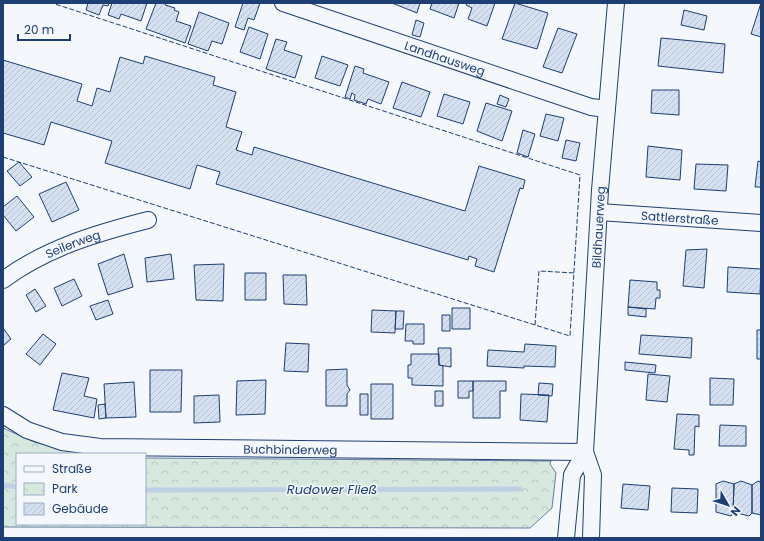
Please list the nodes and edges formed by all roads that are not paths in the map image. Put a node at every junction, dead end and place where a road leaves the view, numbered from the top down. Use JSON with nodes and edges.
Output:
{"nodes":[{"id":1,"x":283,"y":3,"type":"edge"},
{"id":2,"x":616,"y":3,"type":"edge"},
{"id":3,"x":607,"y":109,"type":"junction"},
{"id":4,"x":599,"y":212,"type":"junction"},
{"id":5,"x":148,"y":220,"type":"dead end"},
{"id":6,"x":761,"y":223,"type":"edge"},
{"id":7,"x":3,"y":280,"type":"edge"},
{"id":8,"x":3,"y":415,"type":"edge"},
{"id":9,"x":585,"y":452,"type":"junction"},
{"id":10,"x":566,"y":538,"type":"edge"},
{"id":11,"x":591,"y":538,"type":"edge"}],
"edges":[{"from":1,"to":3,"type":"street","name":"Landhausweg"},
{"from":2,"to":3,"type":"street","name":"Bildhauerweg"},
{"from":3,"to":4,"type":"street","name":"Bildhauerweg"},
{"from":4,"to":6,"type":"street","name":"Sattlerstraße"},
{"from":4,"to":9,"type":"street","name":"Bildhauerweg"},
{"from":5,"to":7,"type":"street","name":"Seilerweg"},
{"from":8,"to":9,"type":"street","name":"Buchbinderweg"},
{"from":9,"to":10,"type":"street","name":"Bildhauerweg"},
{"from":9,"to":11,"type":"street","name":"Bildhauerweg"}]}
